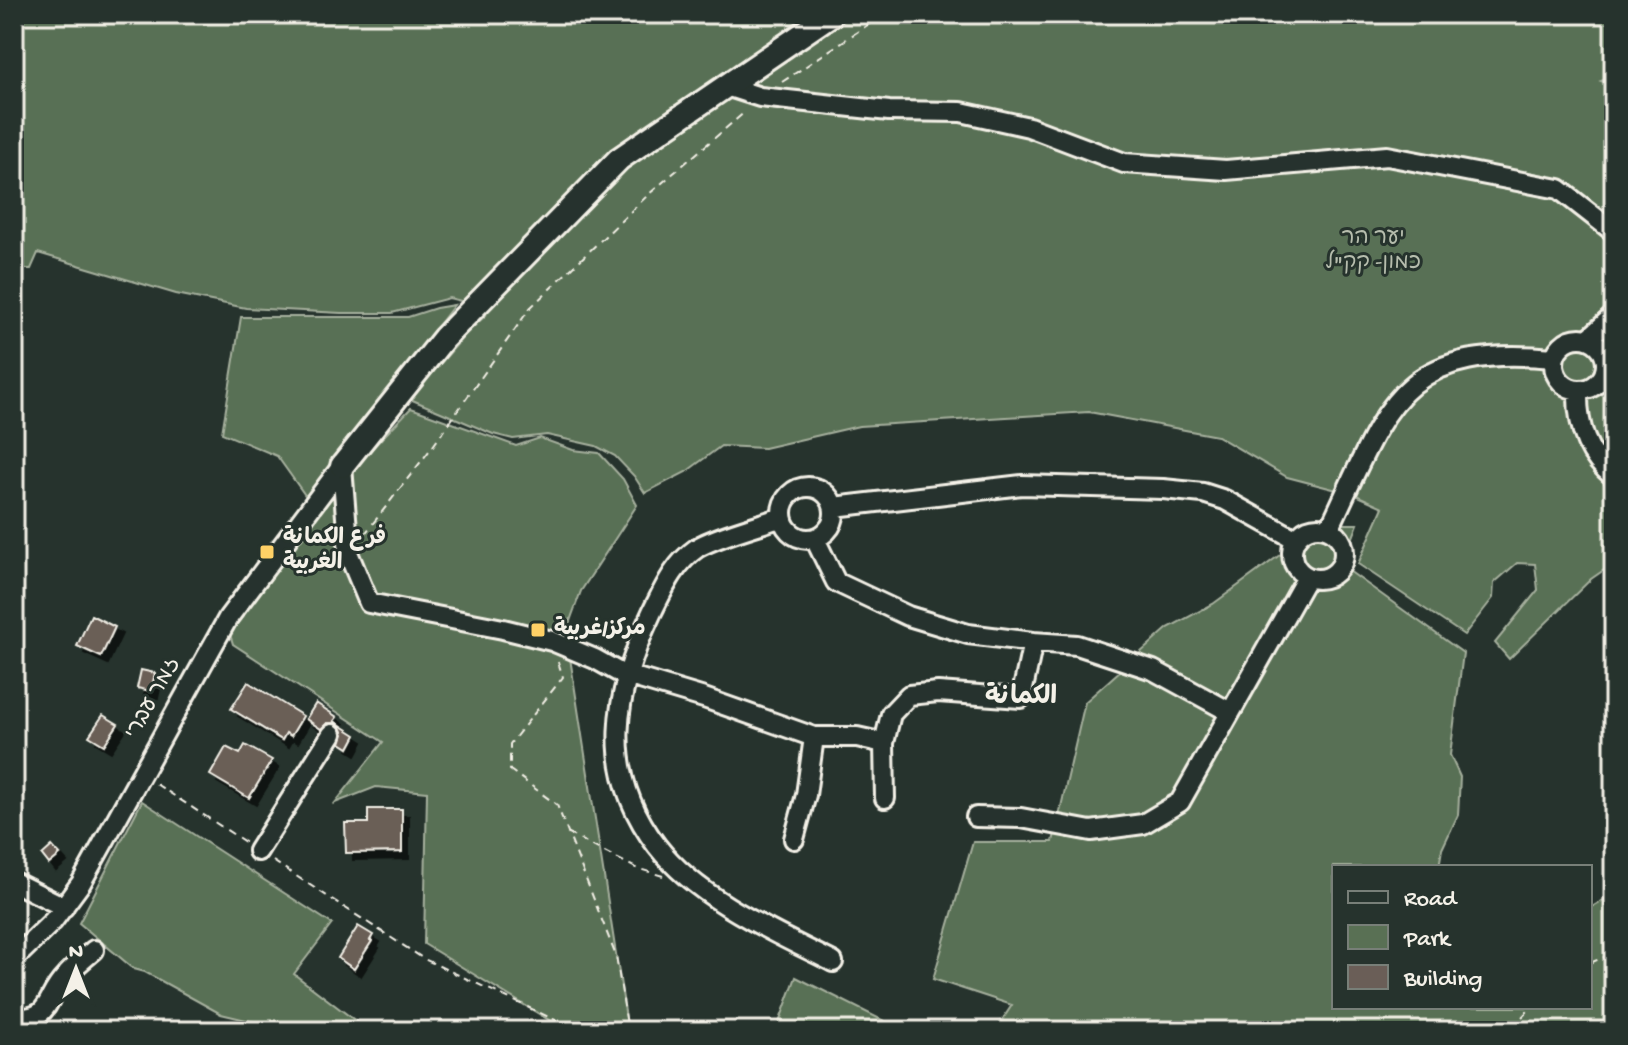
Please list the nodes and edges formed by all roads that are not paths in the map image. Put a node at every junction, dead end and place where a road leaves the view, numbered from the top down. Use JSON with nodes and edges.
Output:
{"nodes":[{"id":1,"x":832,"y":14,"type":"edge"},
{"id":2,"x":726,"y":86,"type":"junction"},
{"id":3,"x":1614,"y":232,"type":"edge"},
{"id":4,"x":1614,"y":315,"type":"edge"},
{"id":5,"x":1588,"y":339,"type":"junction"},
{"id":6,"x":1610,"y":357,"type":"edge"},
{"id":7,"x":1554,"y":358,"type":"junction"},
{"id":8,"x":1578,"y":390,"type":"junction"},
{"id":9,"x":342,"y":466,"type":"junction"},
{"id":10,"x":1614,"y":477,"type":"edge"},
{"id":11,"x":834,"y":507,"type":"junction"},
{"id":12,"x":782,"y":517,"type":"junction"},
{"id":13,"x":1329,"y":529,"type":"junction"},
{"id":14,"x":815,"y":539,"type":"junction"},
{"id":15,"x":1295,"y":539,"type":"junction"},
{"id":16,"x":1307,"y":577,"type":"junction"},
{"id":17,"x":1033,"y":642,"type":"junction"},
{"id":18,"x":627,"y":676,"type":"junction"},
{"id":19,"x":1230,"y":712,"type":"junction"},
{"id":20,"x":332,"y":734,"type":"dead end"},
{"id":21,"x":814,"y":737,"type":"junction"},
{"id":22,"x":884,"y":743,"type":"junction"},
{"id":23,"x":885,"y":798,"type":"dead end"},
{"id":24,"x":976,"y":817,"type":"dead end"},
{"id":25,"x":794,"y":839,"type":"dead end"},
{"id":26,"x":258,"y":851,"type":"road end"},
{"id":27,"x":14,"y":882,"type":"edge"},
{"id":28,"x":64,"y":907,"type":"junction"},
{"id":29,"x":94,"y":950,"type":"dead end"},
{"id":30,"x":14,"y":959,"type":"edge"},
{"id":31,"x":833,"y":962,"type":"dead end"},
{"id":32,"x":14,"y":1018,"type":"edge"}],
"edges":[{"from":1,"to":2,"type":"main road"},
{"from":2,"to":3,"type":"street"},
{"from":2,"to":9,"type":"main road"},
{"from":4,"to":5,"type":"street"},
{"from":5,"to":6,"type":"street"},
{"from":5,"to":7,"type":"street"},
{"from":6,"to":8,"type":"street"},
{"from":7,"to":8,"type":"street"},
{"from":7,"to":13,"type":"street"},
{"from":8,"to":10,"type":"street"},
{"from":9,"to":18,"type":"street"},
{"from":9,"to":28,"type":"street","name":"זמר עברי"},
{"from":11,"to":12,"type":"street"},
{"from":11,"to":14,"type":"street"},
{"from":11,"to":15,"type":"street"},
{"from":12,"to":14,"type":"street"},
{"from":12,"to":18,"type":"street"},
{"from":13,"to":15,"type":"street"},
{"from":13,"to":16,"type":"street"},
{"from":14,"to":17,"type":"street"},
{"from":15,"to":16,"type":"street"},
{"from":16,"to":19,"type":"street"},
{"from":17,"to":19,"type":"street"},
{"from":17,"to":22,"type":"street"},
{"from":18,"to":21,"type":"street"},
{"from":18,"to":31,"type":"street"},
{"from":19,"to":24,"type":"street"},
{"from":20,"to":26,"type":"street"},
{"from":21,"to":22,"type":"street"},
{"from":21,"to":25,"type":"street"},
{"from":22,"to":23,"type":"street"},
{"from":27,"to":28,"type":"street"},
{"from":28,"to":30,"type":"street","name":"זמר עברי"},
{"from":29,"to":32,"type":"street"}]}
